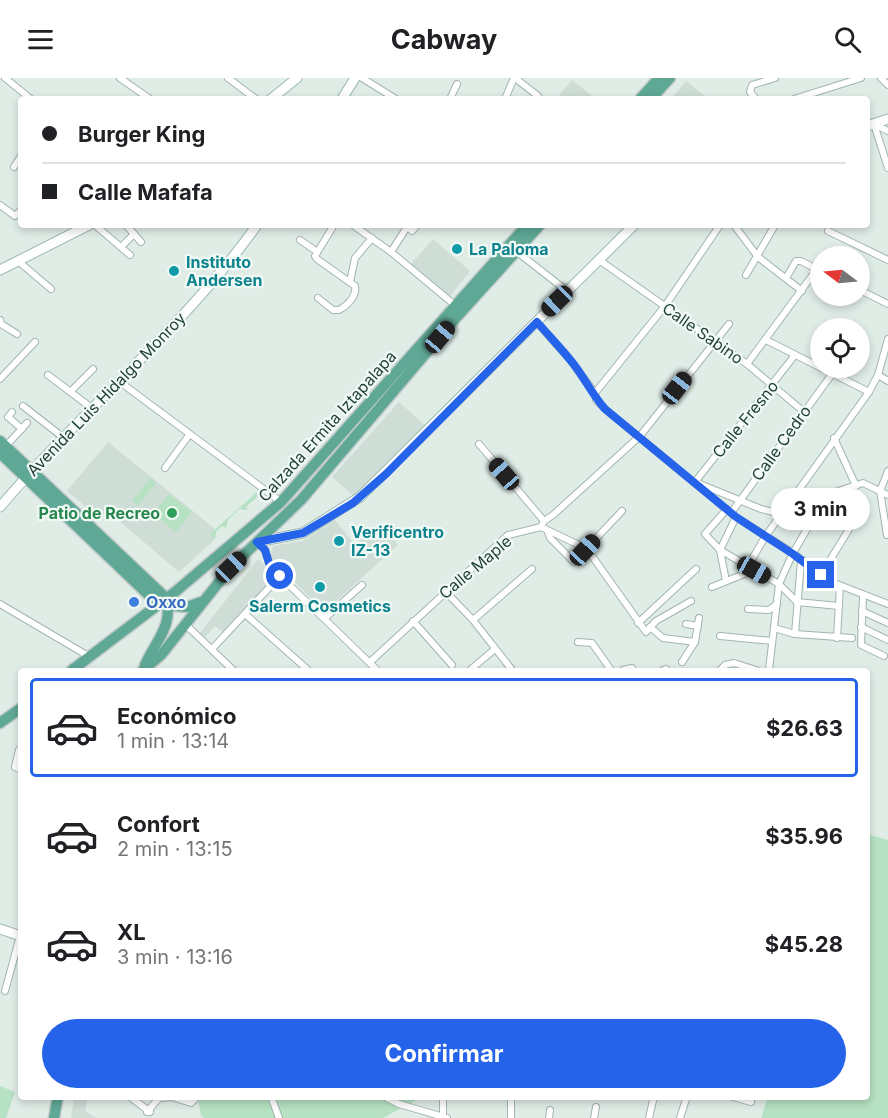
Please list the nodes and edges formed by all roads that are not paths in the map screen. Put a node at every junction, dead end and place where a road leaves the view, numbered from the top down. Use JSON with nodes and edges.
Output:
{"nodes":[{"id":1,"x":5,"y":78,"type":"edge"},
{"id":2,"x":120,"y":78,"type":"edge"},
{"id":3,"x":228,"y":78,"type":"edge"},
{"id":4,"x":296,"y":78,"type":"edge"},
{"id":5,"x":356,"y":78,"type":"edge"},
{"id":6,"x":362,"y":78,"type":"edge"},
{"id":7,"x":514,"y":78,"type":"edge"},
{"id":8,"x":659,"y":78,"type":"edge"},
{"id":9,"x":670,"y":78,"type":"edge"},
{"id":10,"x":775,"y":78,"type":"edge"},
{"id":11,"x":861,"y":78,"type":"edge"},
{"id":12,"x":881,"y":78,"type":"edge"},
{"id":13,"x":458,"y":84,"type":"dead end"},
{"id":14,"x":888,"y":85,"type":"edge"},
{"id":15,"x":28,"y":96,"type":"edge"},
{"id":16,"x":146,"y":96,"type":"edge"},
{"id":17,"x":252,"y":96,"type":"edge"},
{"id":18,"x":275,"y":96,"type":"edge"},
{"id":19,"x":344,"y":96,"type":"edge"},
{"id":20,"x":391,"y":96,"type":"edge"},
{"id":21,"x":452,"y":96,"type":"edge"},
{"id":22,"x":506,"y":96,"type":"edge"},
{"id":23,"x":538,"y":96,"type":"dead end"},
{"id":24,"x":643,"y":96,"type":"edge"},
{"id":25,"x":654,"y":96,"type":"edge"},
{"id":26,"x":753,"y":96,"type":"edge"},
{"id":27,"x":804,"y":96,"type":"edge"},
{"id":28,"x":888,"y":119,"type":"edge"},
{"id":29,"x":871,"y":125,"type":"edge"},
{"id":30,"x":888,"y":131,"type":"edge"},
{"id":31,"x":18,"y":160,"type":"edge"},
{"id":32,"x":14,"y":166,"type":"dead end"},
{"id":33,"x":888,"y":168,"type":"edge"},
{"id":34,"x":0,"y":206,"type":"edge"},
{"id":35,"x":18,"y":213,"type":"edge"},
{"id":36,"x":83,"y":228,"type":"edge"},
{"id":37,"x":98,"y":228,"type":"edge"},
{"id":38,"x":129,"y":228,"type":"edge"},
{"id":39,"x":255,"y":228,"type":"edge"},
{"id":40,"x":332,"y":228,"type":"edge"},
{"id":41,"x":364,"y":228,"type":"edge"},
{"id":42,"x":406,"y":228,"type":"edge"},
{"id":43,"x":524,"y":228,"type":"edge"},
{"id":44,"x":537,"y":228,"type":"edge"},
{"id":45,"x":631,"y":228,"type":"edge"},
{"id":46,"x":718,"y":228,"type":"edge"},
{"id":47,"x":736,"y":228,"type":"edge"},
{"id":48,"x":773,"y":228,"type":"edge"},
{"id":49,"x":828,"y":231,"type":"dead end"},
{"id":50,"x":134,"y":234,"type":"junction"},
{"id":51,"x":372,"y":238,"type":"junction"},
{"id":52,"x":300,"y":240,"type":"dead end"},
{"id":53,"x":141,"y":242,"type":"dead end"},
{"id":54,"x":121,"y":248,"type":"junction"},
{"id":55,"x":516,"y":251,"type":"junction"},
{"id":56,"x":316,"y":252,"type":"junction"},
{"id":57,"x":391,"y":252,"type":"junction"},
{"id":58,"x":130,"y":255,"type":"dead end"},
{"id":59,"x":758,"y":257,"type":"junction"},
{"id":60,"x":599,"y":260,"type":"junction"},
{"id":61,"x":888,"y":260,"type":"edge"},
{"id":62,"x":18,"y":261,"type":"junction"},
{"id":63,"x":810,"y":266,"type":"edge"},
{"id":64,"x":1,"y":268,"type":"edge"},
{"id":65,"x":746,"y":275,"type":"dead end"},
{"id":66,"x":786,"y":278,"type":"junction"},
{"id":67,"x":810,"y":281,"type":"edge"},
{"id":68,"x":350,"y":282,"type":"junction"},
{"id":69,"x":51,"y":289,"type":"dead end"},
{"id":70,"x":567,"y":291,"type":"junction"},
{"id":71,"x":802,"y":291,"type":"junction"},
{"id":72,"x":870,"y":295,"type":"edge"},
{"id":73,"x":318,"y":298,"type":"dead end"},
{"id":74,"x":888,"y":304,"type":"edge"},
{"id":75,"x":456,"y":306,"type":"junction"},
{"id":76,"x":665,"y":306,"type":"junction"},
{"id":77,"x":0,"y":320,"type":"edge"},
{"id":78,"x":537,"y":322,"type":"junction"},
{"id":79,"x":729,"y":324,"type":"dead end"},
{"id":80,"x":17,"y":334,"type":"dead end"},
{"id":81,"x":888,"y":339,"type":"edge"},
{"id":82,"x":766,"y":340,"type":"junction"},
{"id":83,"x":715,"y":341,"type":"junction"},
{"id":84,"x":35,"y":342,"type":"dead end"},
{"id":85,"x":795,"y":355,"type":"junction"},
{"id":86,"x":810,"y":363,"type":"edge"},
{"id":87,"x":747,"y":364,"type":"junction"},
{"id":88,"x":93,"y":369,"type":"dead end"},
{"id":89,"x":48,"y":375,"type":"dead end"},
{"id":90,"x":878,"y":375,"type":"junction"},
{"id":91,"x":829,"y":378,"type":"edge"},
{"id":92,"x":840,"y":378,"type":"edge"},
{"id":93,"x":0,"y":379,"type":"edge"},
{"id":94,"x":888,"y":381,"type":"edge"},
{"id":95,"x":120,"y":382,"type":"junction"},
{"id":96,"x":772,"y":386,"type":"junction"},
{"id":97,"x":70,"y":392,"type":"junction"},
{"id":98,"x":868,"y":392,"type":"junction"},
{"id":99,"x":595,"y":393,"type":"junction"},
{"id":100,"x":23,"y":406,"type":"dead end"},
{"id":101,"x":93,"y":409,"type":"junction"},
{"id":102,"x":12,"y":411,"type":"dead end"},
{"id":103,"x":804,"y":412,"type":"junction"},
{"id":104,"x":189,"y":435,"type":"junction"},
{"id":105,"x":640,"y":436,"type":"junction"},
{"id":106,"x":64,"y":438,"type":"junction"},
{"id":107,"x":834,"y":438,"type":"junction"},
{"id":108,"x":479,"y":444,"type":"dead end"},
{"id":109,"x":2,"y":447,"type":"edge"},
{"id":110,"x":165,"y":468,"type":"dead end"},
{"id":111,"x":888,"y":471,"type":"edge"},
{"id":112,"x":28,"y":474,"type":"junction"},
{"id":113,"x":695,"y":482,"type":"junction"},
{"id":114,"x":853,"y":487,"type":"junction"},
{"id":115,"x":880,"y":491,"type":"junction"},
{"id":116,"x":827,"y":495,"type":"junction"},
{"id":117,"x":888,"y":495,"type":"edge"},
{"id":118,"x":740,"y":499,"type":"junction"},
{"id":119,"x":281,"y":502,"type":"junction"},
{"id":120,"x":0,"y":507,"type":"edge"},
{"id":121,"x":786,"y":508,"type":"junction"},
{"id":122,"x":622,"y":511,"type":"dead end"},
{"id":123,"x":731,"y":513,"type":"junction"},
{"id":124,"x":543,"y":524,"type":"junction"},
{"id":125,"x":548,"y":532,"type":"junction"},
{"id":126,"x":887,"y":535,"type":"edge"},
{"id":127,"x":765,"y":537,"type":"junction"},
{"id":128,"x":257,"y":542,"type":"junction"},
{"id":129,"x":585,"y":550,"type":"junction"},
{"id":130,"x":720,"y":550,"type":"junction"},
{"id":131,"x":793,"y":554,"type":"junction"},
{"id":132,"x":801,"y":561,"type":"junction"},
{"id":133,"x":574,"y":562,"type":"dead end"},
{"id":134,"x":751,"y":568,"type":"junction"},
{"id":135,"x":532,"y":569,"type":"dead end"},
{"id":136,"x":696,"y":569,"type":"dead end"},
{"id":137,"x":821,"y":575,"type":"junction"},
{"id":138,"x":280,"y":576,"type":"junction"},
{"id":139,"x":726,"y":581,"type":"junction"},
{"id":140,"x":779,"y":584,"type":"junction"},
{"id":141,"x":362,"y":585,"type":"dead end"},
{"id":142,"x":840,"y":586,"type":"junction"},
{"id":143,"x":712,"y":587,"type":"dead end"},
{"id":144,"x":445,"y":591,"type":"junction"},
{"id":145,"x":863,"y":595,"type":"junction"},
{"id":146,"x":209,"y":596,"type":"junction"},
{"id":147,"x":691,"y":601,"type":"dead end"},
{"id":148,"x":164,"y":602,"type":"junction"},
{"id":149,"x":797,"y":602,"type":"junction"},
{"id":150,"x":0,"y":604,"type":"edge"},
{"id":151,"x":777,"y":604,"type":"junction"},
{"id":152,"x":888,"y":604,"type":"edge"},
{"id":153,"x":839,"y":606,"type":"junction"},
{"id":154,"x":748,"y":609,"type":"dead end"},
{"id":155,"x":862,"y":611,"type":"junction"},
{"id":156,"x":245,"y":615,"type":"junction"},
{"id":157,"x":325,"y":618,"type":"junction"},
{"id":158,"x":699,"y":618,"type":"dead end"},
{"id":159,"x":473,"y":620,"type":"junction"},
{"id":160,"x":413,"y":621,"type":"junction"},
{"id":161,"x":638,"y":623,"type":"junction"},
{"id":162,"x":888,"y":623,"type":"edge"},
{"id":163,"x":185,"y":624,"type":"junction"},
{"id":164,"x":686,"y":624,"type":"dead end"},
{"id":165,"x":698,"y":626,"type":"junction"},
{"id":166,"x":861,"y":627,"type":"junction"},
{"id":167,"x":774,"y":628,"type":"junction"},
{"id":168,"x":648,"y":629,"type":"junction"},
{"id":169,"x":795,"y":634,"type":"junction"},
{"id":170,"x":720,"y":636,"type":"dead end"},
{"id":171,"x":837,"y":638,"type":"junction"},
{"id":172,"x":852,"y":638,"type":"dead end"},
{"id":173,"x":888,"y":640,"type":"edge"},
{"id":174,"x":772,"y":641,"type":"junction"},
{"id":175,"x":578,"y":642,"type":"dead end"},
{"id":176,"x":695,"y":642,"type":"junction"},
{"id":177,"x":212,"y":649,"type":"junction"},
{"id":178,"x":495,"y":649,"type":"junction"},
{"id":179,"x":884,"y":656,"type":"dead end"},
{"id":180,"x":91,"y":657,"type":"junction"},
{"id":181,"x":370,"y":662,"type":"junction"},
{"id":182,"x":682,"y":662,"type":"dead end"},
{"id":183,"x":452,"y":665,"type":"dead end"},
{"id":184,"x":75,"y":668,"type":"edge"},
{"id":185,"x":143,"y":668,"type":"edge"},
{"id":186,"x":144,"y":668,"type":"edge"},
{"id":187,"x":231,"y":668,"type":"edge"},
{"id":188,"x":306,"y":668,"type":"edge"},
{"id":189,"x":375,"y":668,"type":"edge"},
{"id":190,"x":472,"y":668,"type":"edge"},
{"id":191,"x":510,"y":668,"type":"edge"},
{"id":192,"x":610,"y":668,"type":"edge"},
{"id":193,"x":722,"y":668,"type":"edge"},
{"id":194,"x":750,"y":668,"type":"edge"},
{"id":195,"x":769,"y":668,"type":"edge"},
{"id":196,"x":18,"y":710,"type":"edge"},
{"id":197,"x":0,"y":723,"type":"edge"},
{"id":198,"x":18,"y":754,"type":"edge"},
{"id":199,"x":18,"y":768,"type":"edge"},
{"id":200,"x":0,"y":929,"type":"edge"},
{"id":201,"x":18,"y":935,"type":"edge"},
{"id":202,"x":18,"y":943,"type":"edge"},
{"id":203,"x":5,"y":991,"type":"dead end"},
{"id":204,"x":57,"y":1100,"type":"edge"},
{"id":205,"x":134,"y":1100,"type":"edge"},
{"id":206,"x":158,"y":1100,"type":"edge"},
{"id":207,"x":272,"y":1100,"type":"edge"},
{"id":208,"x":391,"y":1100,"type":"edge"},
{"id":209,"x":443,"y":1100,"type":"edge"},
{"id":210,"x":511,"y":1100,"type":"edge"},
{"id":211,"x":653,"y":1100,"type":"edge"},
{"id":212,"x":686,"y":1100,"type":"edge"},
{"id":213,"x":744,"y":1100,"type":"edge"},
{"id":214,"x":751,"y":1102,"type":"dead end"},
{"id":215,"x":596,"y":1107,"type":"dead end"},
{"id":216,"x":550,"y":1110,"type":"dead end"},
{"id":217,"x":445,"y":1117,"type":"edge"},
{"id":218,"x":54,"y":1118,"type":"edge"},
{"id":219,"x":279,"y":1118,"type":"edge"},
{"id":220,"x":511,"y":1118,"type":"edge"},
{"id":221,"x":549,"y":1118,"type":"edge"},
{"id":222,"x":594,"y":1118,"type":"edge"},
{"id":223,"x":649,"y":1118,"type":"edge"},
{"id":224,"x":680,"y":1118,"type":"edge"}],
"edges":[{"from":1,"to":15,"type":"street"},
{"from":2,"to":16,"type":"street"},
{"from":3,"to":17,"type":"street"},
{"from":4,"to":18,"type":"street"},
{"from":5,"to":19,"type":"street"},
{"from":6,"to":20,"type":"street"},
{"from":7,"to":22,"type":"street"},
{"from":7,"to":23,"type":"street"},
{"from":8,"to":24,"type":"main road"},
{"from":9,"to":25,"type":"main road"},
{"from":10,"to":26,"type":"street"},
{"from":11,"to":27,"type":"street"},
{"from":12,"to":14,"type":"street"},
{"from":13,"to":21,"type":"street"},
{"from":28,"to":29,"type":"street"},
{"from":29,"to":30,"type":"street"},
{"from":29,"to":33,"type":"street"},
{"from":31,"to":32,"type":"street"},
{"from":34,"to":35,"type":"street"},
{"from":36,"to":62,"type":"street"},
{"from":37,"to":54,"type":"street"},
{"from":38,"to":50,"type":"street"},
{"from":39,"to":95,"type":"street","name":"Avenida Luis Hidalgo Monroy"},
{"from":40,"to":56,"type":"street"},
{"from":41,"to":51,"type":"street"},
{"from":42,"to":57,"type":"street"},
{"from":43,"to":75,"type":"main road","name":"Calzada Ermita Iztapalapa"},
{"from":44,"to":55,"type":"main road","name":"Calzada Ermita Iztapalapa"},
{"from":45,"to":60,"type":"street"},
{"from":46,"to":76,"type":"street"},
{"from":47,"to":59,"type":"street"},
{"from":48,"to":59,"type":"street"},
{"from":49,"to":61,"type":"street"},
{"from":50,"to":53,"type":"street"},
{"from":50,"to":54,"type":"street"},
{"from":51,"to":57,"type":"street"},
{"from":51,"to":68,"type":"street"},
{"from":52,"to":56,"type":"street"},
{"from":54,"to":58,"type":"street"},
{"from":55,"to":70,"type":"street"},
{"from":55,"to":128,"type":"main road","name":"Calzada Ermita Iztapalapa"},
{"from":56,"to":68,"type":"street"},
{"from":57,"to":75,"type":"street"},
{"from":59,"to":65,"type":"street"},
{"from":59,"to":66,"type":"street"},
{"from":60,"to":70,"type":"street"},
{"from":60,"to":76,"type":"street","name":"Calle Sabino"},
{"from":62,"to":64,"type":"street"},
{"from":62,"to":69,"type":"street"},
{"from":63,"to":66,"type":"street"},
{"from":66,"to":71,"type":"street"},
{"from":67,"to":71,"type":"street"},
{"from":68,"to":73,"type":"street"},
{"from":70,"to":78,"type":"street"},
{"from":71,"to":82,"type":"street"},
{"from":72,"to":74,"type":"street"},
{"from":75,"to":119,"type":"main road","name":"Calzada Ermita Iztapalapa"},
{"from":76,"to":83,"type":"street","name":"Calle Sabino"},
{"from":76,"to":99,"type":"street"},
{"from":77,"to":80,"type":"street"},
{"from":78,"to":99,"type":"street"},
{"from":78,"to":128,"type":"street"},
{"from":79,"to":83,"type":"street","name":"Calle Maple"},
{"from":81,"to":90,"type":"street"},
{"from":82,"to":85,"type":"street"},
{"from":82,"to":87,"type":"street"},
{"from":83,"to":87,"type":"street","name":"Calle Sabino"},
{"from":83,"to":105,"type":"street","name":"Calle Maple"},
{"from":84,"to":93,"type":"street"},
{"from":85,"to":86,"type":"street"},
{"from":85,"to":96,"type":"street","name":"Calle Fresno"},
{"from":87,"to":96,"type":"street","name":"Calle Sabino"},
{"from":88,"to":97,"type":"street"},
{"from":89,"to":97,"type":"street"},
{"from":90,"to":94,"type":"street"},
{"from":90,"to":98,"type":"street"},
{"from":91,"to":103,"type":"street","name":"Calle Cedro"},
{"from":92,"to":98,"type":"street"},
{"from":95,"to":101,"type":"street","name":"Avenida Luis Hidalgo Monroy"},
{"from":95,"to":104,"type":"street"},
{"from":96,"to":103,"type":"street","name":"Calle Sabino"},
{"from":96,"to":113,"type":"street","name":"Calle Fresno"},
{"from":97,"to":101,"type":"street"},
{"from":98,"to":107,"type":"street"},
{"from":99,"to":105,"type":"street"},
{"from":100,"to":106,"type":"street"},
{"from":101,"to":106,"type":"street","name":"Avenida Luis Hidalgo Monroy"},
{"from":102,"to":109,"type":"street"},
{"from":103,"to":118,"type":"street","name":"Calle Cedro"},
{"from":104,"to":110,"type":"street"},
{"from":104,"to":119,"type":"street"},
{"from":105,"to":113,"type":"street"},
{"from":105,"to":124,"type":"street","name":"Calle Maple"},
{"from":106,"to":112,"type":"street","name":"Avenida Luis Hidalgo Monroy"},
{"from":107,"to":114,"type":"street"},
{"from":107,"to":121,"type":"street"},
{"from":108,"to":124,"type":"street"},
{"from":109,"to":112,"type":"main road"},
{"from":111,"to":115,"type":"street"},
{"from":112,"to":120,"type":"street","name":"Avenida Luis Hidalgo Monroy"},
{"from":112,"to":148,"type":"main road"},
{"from":113,"to":118,"type":"street"},
{"from":113,"to":123,"type":"street"},
{"from":114,"to":115,"type":"street"},
{"from":114,"to":116,"type":"street"},
{"from":114,"to":137,"type":"street"},
{"from":115,"to":117,"type":"street"},
{"from":115,"to":126,"type":"street"},
{"from":116,"to":121,"type":"street"},
{"from":116,"to":131,"type":"street"},
{"from":118,"to":121,"type":"street"},
{"from":118,"to":123,"type":"street","name":"Calle Cedro"},
{"from":119,"to":148,"type":"main road","name":"Calzada Ermita Iztapalapa"},
{"from":121,"to":127,"type":"street"},
{"from":122,"to":129,"type":"street"},
{"from":123,"to":127,"type":"street"},
{"from":123,"to":130,"type":"street"},
{"from":123,"to":130,"type":"street"},
{"from":124,"to":125,"type":"street"},
{"from":124,"to":144,"type":"street","name":"Calle Maple"},
{"from":125,"to":129,"type":"street"},
{"from":125,"to":133,"type":"street"},
{"from":127,"to":131,"type":"street"},
{"from":127,"to":134,"type":"street"},
{"from":128,"to":138,"type":"street"},
{"from":128,"to":146,"type":"main road","name":"Calzada Ermita Iztapalapa"},
{"from":129,"to":161,"type":"street"},
{"from":130,"to":134,"type":"street"},
{"from":130,"to":139,"type":"street"},
{"from":131,"to":132,"type":"street"},
{"from":131,"to":140,"type":"street"},
{"from":132,"to":137,"type":"street"},
{"from":132,"to":149,"type":"street"},
{"from":134,"to":139,"type":"street"},
{"from":134,"to":140,"type":"street"},
{"from":135,"to":159,"type":"street"},
{"from":136,"to":161,"type":"street"},
{"from":137,"to":142,"type":"street"},
{"from":138,"to":156,"type":"street"},
{"from":138,"to":157,"type":"street"},
{"from":139,"to":143,"type":"street"},
{"from":140,"to":149,"type":"street"},
{"from":140,"to":151,"type":"street"},
{"from":141,"to":157,"type":"street"},
{"from":142,"to":145,"type":"street"},
{"from":142,"to":153,"type":"street"},
{"from":144,"to":159,"type":"street"},
{"from":144,"to":160,"type":"street","name":"Calle Maple"},
{"from":145,"to":152,"type":"street"},
{"from":145,"to":155,"type":"street"},
{"from":146,"to":148,"type":"main road"},
{"from":146,"to":163,"type":"main road","name":"Calzada Ermita Iztapalapa"},
{"from":147,"to":168,"type":"street"},
{"from":148,"to":180,"type":"main road","name":"Calzada Ermita Iztapalapa"},
{"from":148,"to":185,"type":"main road"},
{"from":149,"to":153,"type":"street"},
{"from":149,"to":169,"type":"street"},
{"from":150,"to":180,"type":"street"},
{"from":151,"to":154,"type":"street"},
{"from":151,"to":167,"type":"street"},
{"from":153,"to":171,"type":"street"},
{"from":155,"to":162,"type":"street"},
{"from":155,"to":166,"type":"street"},
{"from":156,"to":177,"type":"street"},
{"from":156,"to":188,"type":"street"},
{"from":157,"to":181,"type":"street"},
{"from":158,"to":165,"type":"street"},
{"from":159,"to":178,"type":"street"},
{"from":160,"to":181,"type":"street","name":"Calle Maple"},
{"from":160,"to":183,"type":"street"},
{"from":161,"to":168,"type":"street"},
{"from":163,"to":177,"type":"street"},
{"from":163,"to":186,"type":"main road","name":"Calzada Ermita Iztapalapa"},
{"from":164,"to":165,"type":"street"},
{"from":165,"to":176,"type":"street"},
{"from":166,"to":173,"type":"street"},
{"from":166,"to":179,"type":"street"},
{"from":167,"to":169,"type":"street"},
{"from":167,"to":174,"type":"street"},
{"from":168,"to":176,"type":"street"},
{"from":169,"to":171,"type":"street"},
{"from":170,"to":174,"type":"street"},
{"from":171,"to":172,"type":"street"},
{"from":174,"to":195,"type":"street"},
{"from":175,"to":192,"type":"street"},
{"from":176,"to":182,"type":"street"},
{"from":177,"to":187,"type":"street"},
{"from":178,"to":190,"type":"street"},
{"from":178,"to":191,"type":"street"},
{"from":180,"to":184,"type":"main road","name":"Calzada Ermita Iztapalapa"},
{"from":181,"to":189,"type":"street"},
{"from":193,"to":194,"type":"street"},
{"from":196,"to":197,"type":"main road"},
{"from":198,"to":199,"type":"street"},
{"from":200,"to":201,"type":"street"},
{"from":202,"to":203,"type":"street"},
{"from":204,"to":218,"type":"main road"},
{"from":205,"to":206,"type":"street"},
{"from":207,"to":219,"type":"street"},
{"from":208,"to":217,"type":"street"},
{"from":209,"to":217,"type":"street"},
{"from":210,"to":220,"type":"street"},
{"from":211,"to":223,"type":"street"},
{"from":212,"to":224,"type":"street"},
{"from":213,"to":214,"type":"street"},
{"from":215,"to":222,"type":"street"},
{"from":216,"to":221,"type":"street"}]}
